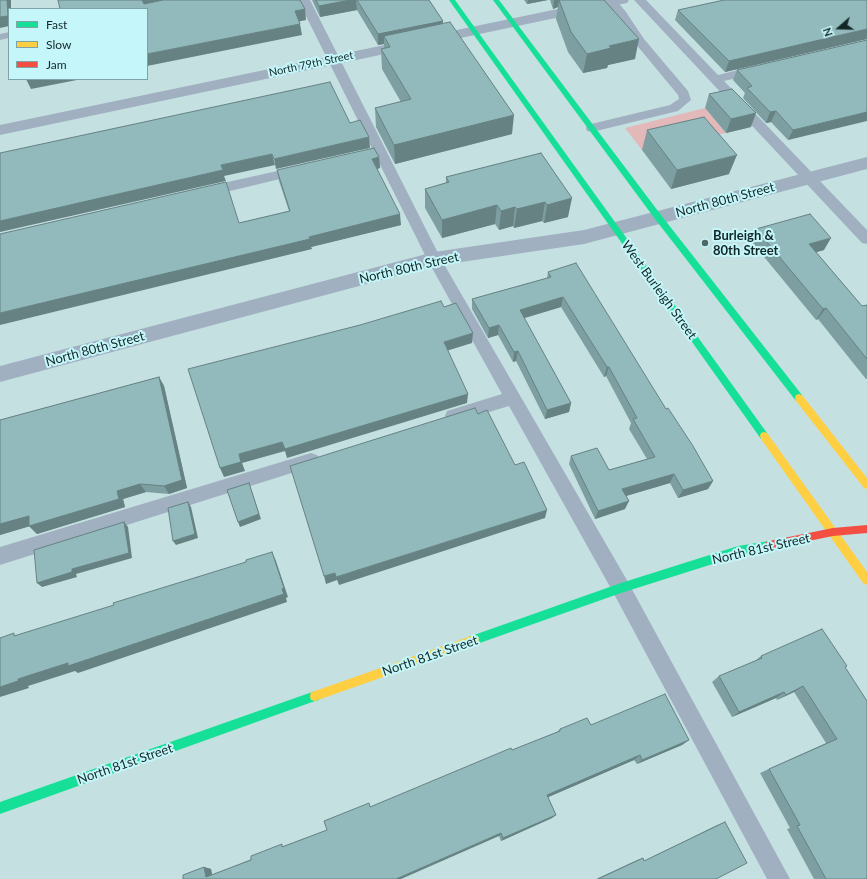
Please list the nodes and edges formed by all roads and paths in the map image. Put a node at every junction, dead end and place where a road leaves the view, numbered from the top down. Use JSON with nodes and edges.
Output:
{"nodes":[{"id":1,"x":304,"y":0,"type":"edge"},
{"id":2,"x":452,"y":0,"type":"edge"},
{"id":3,"x":496,"y":0,"type":"edge"},
{"id":4,"x":640,"y":0,"type":"edge"},
{"id":5,"x":617,"y":1,"type":"edge"},
{"id":6,"x":513,"y":22,"type":"junction"},
{"id":7,"x":474,"y":30,"type":"junction"},
{"id":8,"x":334,"y":59,"type":"junction"},
{"id":9,"x":769,"y":67,"type":"edge"},
{"id":10,"x":716,"y":79,"type":"junction"},
{"id":11,"x":592,"y":128,"type":"junction"},
{"id":12,"x":0,"y":130,"type":"edge"},
{"id":13,"x":867,"y":163,"type":"edge"},
{"id":14,"x":310,"y":168,"type":"edge"},
{"id":15,"x":810,"y":178,"type":"junction"},
{"id":16,"x":194,"y":194,"type":"edge"},
{"id":17,"x":658,"y":217,"type":"junction"},
{"id":18,"x":616,"y":230,"type":"junction"},
{"id":19,"x":867,"y":238,"type":"edge"},
{"id":20,"x":434,"y":259,"type":"junction"},
{"id":21,"x":0,"y":374,"type":"edge"},
{"id":22,"x":513,"y":398,"type":"junction"},
{"id":23,"x":438,"y":421,"type":"edge"},
{"id":24,"x":325,"y":456,"type":"edge"},
{"id":25,"x":867,"y":485,"type":"edge"},
{"id":26,"x":867,"y":529,"type":"edge"},
{"id":27,"x":833,"y":532,"type":"junction"},
{"id":28,"x":0,"y":556,"type":"edge"},
{"id":29,"x":867,"y":580,"type":"edge"},
{"id":30,"x":621,"y":588,"type":"junction"},
{"id":31,"x":0,"y":808,"type":"edge"},
{"id":32,"x":779,"y":879,"type":"edge"}],
"edges":[{"from":1,"to":8,"type":"lane"},
{"from":2,"to":7,"type":"main road","name":"West Burleigh Street"},
{"from":3,"to":6,"type":"main road"},
{"from":4,"to":10,"type":"lane"},
{"from":5,"to":6,"type":"street","name":"North 79th Street"},
{"from":5,"to":11,"type":"lane"},
{"from":6,"to":7,"type":"street","name":"North 79th Street"},
{"from":6,"to":11,"type":"main road"},
{"from":7,"to":8,"type":"street","name":"North 79th Street"},
{"from":7,"to":18,"type":"main road","name":"West Burleigh Street"},
{"from":8,"to":12,"type":"street","name":"North 79th Street"},
{"from":8,"to":20,"type":"lane"},
{"from":9,"to":10,"type":"lane"},
{"from":10,"to":15,"type":"lane"},
{"from":11,"to":17,"type":"main road"},
{"from":13,"to":15,"type":"street","name":"North 80th Street"},
{"from":14,"to":16,"type":"lane"},
{"from":15,"to":17,"type":"street","name":"North 80th Street"},
{"from":15,"to":19,"type":"lane"},
{"from":17,"to":18,"type":"street","name":"North 80th Street"},
{"from":17,"to":25,"type":"main road"},
{"from":18,"to":20,"type":"street","name":"North 80th Street"},
{"from":18,"to":27,"type":"main road","name":"West Burleigh Street"},
{"from":20,"to":21,"type":"street","name":"North 80th Street"},
{"from":20,"to":22,"type":"lane"},
{"from":22,"to":23,"type":"lane"},
{"from":22,"to":30,"type":"lane"},
{"from":24,"to":28,"type":"lane"},
{"from":26,"to":27,"type":"main road","name":"North 81st Street"},
{"from":27,"to":29,"type":"main road","name":"West Burleigh Street"},
{"from":27,"to":30,"type":"main road","name":"North 81st Street"},
{"from":30,"to":31,"type":"main road","name":"North 81st Street"},
{"from":30,"to":32,"type":"lane"}]}
